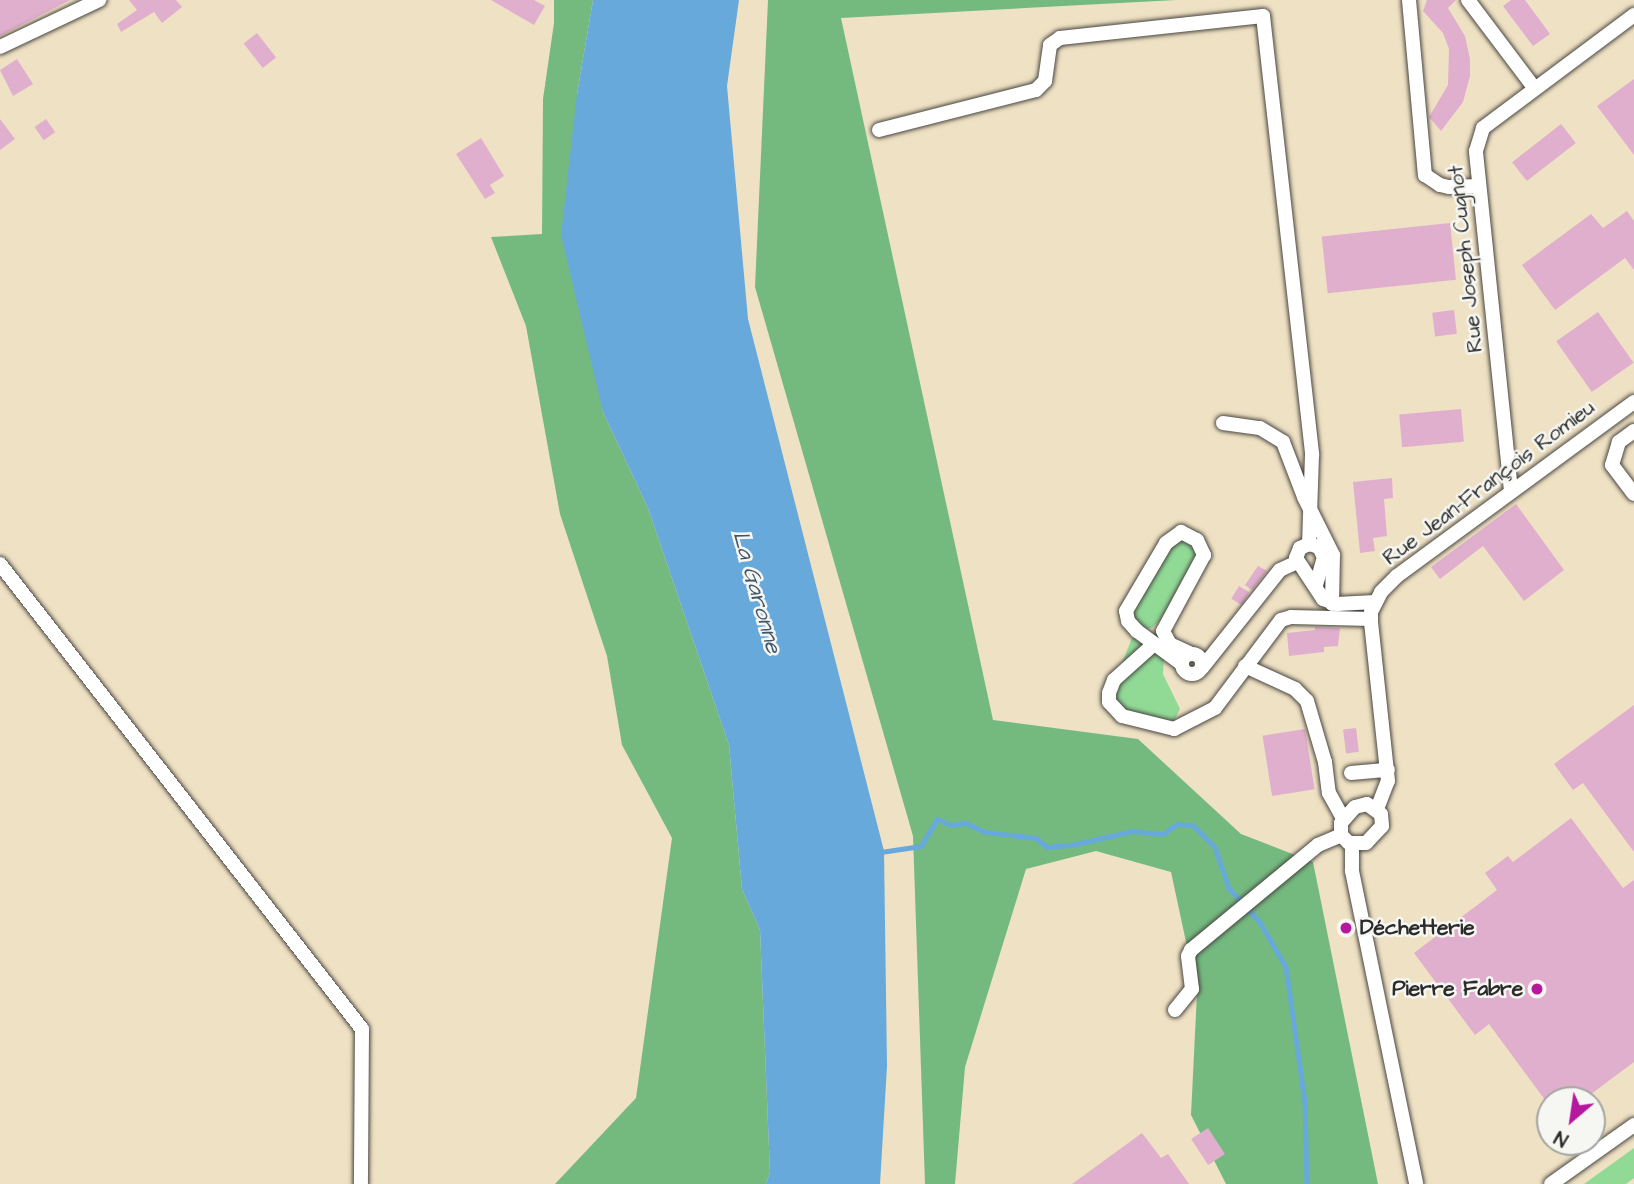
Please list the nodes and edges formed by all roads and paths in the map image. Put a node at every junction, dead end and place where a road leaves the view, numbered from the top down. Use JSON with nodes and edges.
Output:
{"nodes":[{"id":1,"x":99,"y":0,"type":"edge"},
{"id":2,"x":1409,"y":0,"type":"edge"},
{"id":3,"x":1468,"y":0,"type":"edge"},
{"id":4,"x":1634,"y":15,"type":"edge"},
{"id":5,"x":0,"y":47,"type":"edge"},
{"id":6,"x":1535,"y":89,"type":"junction"},
{"id":7,"x":879,"y":130,"type":"dead end"},
{"id":8,"x":1479,"y":186,"type":"junction"},
{"id":9,"x":1634,"y":402,"type":"edge"},
{"id":10,"x":1223,"y":423,"type":"dead end"},
{"id":11,"x":1634,"y":430,"type":"edge"},
{"id":12,"x":1511,"y":491,"type":"junction"},
{"id":13,"x":1634,"y":494,"type":"edge"},
{"id":14,"x":1312,"y":511,"type":"junction"},
{"id":15,"x":1309,"y":544,"type":"junction"},
{"id":16,"x":1297,"y":562,"type":"junction"},
{"id":17,"x":0,"y":564,"type":"edge"},
{"id":18,"x":1316,"y":585,"type":"junction"},
{"id":19,"x":1375,"y":602,"type":"junction"},
{"id":20,"x":1332,"y":604,"type":"junction"},
{"id":21,"x":1371,"y":619,"type":"junction"},
{"id":22,"x":1154,"y":644,"type":"junction"},
{"id":23,"x":1193,"y":660,"type":"junction"},
{"id":24,"x":1245,"y":666,"type":"junction"},
{"id":25,"x":1388,"y":770,"type":"junction"},
{"id":26,"x":1351,"y":773,"type":"dead end"},
{"id":27,"x":1377,"y":809,"type":"junction"},
{"id":28,"x":1343,"y":817,"type":"junction"},
{"id":29,"x":1346,"y":839,"type":"junction"},
{"id":30,"x":1175,"y":1010,"type":"dead end"},
{"id":31,"x":1634,"y":1125,"type":"edge"},
{"id":32,"x":361,"y":1184,"type":"edge"},
{"id":33,"x":1416,"y":1184,"type":"edge"},
{"id":34,"x":1551,"y":1184,"type":"edge"}],
"edges":[{"from":1,"to":5,"type":"street"},
{"from":2,"to":8,"type":"street"},
{"from":3,"to":6,"type":"street"},
{"from":4,"to":6,"type":"street","name":"Rue Joseph Cugnot"},
{"from":6,"to":8,"type":"street","name":"Rue Joseph Cugnot"},
{"from":7,"to":14,"type":"street"},
{"from":8,"to":12,"type":"street","name":"Rue Joseph Cugnot"},
{"from":9,"to":12,"type":"street","name":"Rue Jean-François Romieu"},
{"from":10,"to":14,"type":"street"},
{"from":11,"to":13,"type":"street"},
{"from":12,"to":19,"type":"street","name":"Rue Jean-François Romieu"},
{"from":14,"to":15,"type":"street"},
{"from":14,"to":20,"type":"street"},
{"from":15,"to":16,"type":"street"},
{"from":15,"to":18,"type":"street"},
{"from":16,"to":18,"type":"street"},
{"from":16,"to":23,"type":"street"},
{"from":17,"to":32,"type":"street"},
{"from":18,"to":20,"type":"street"},
{"from":19,"to":20,"type":"street"},
{"from":19,"to":21,"type":"street","name":"Rue Jean-François Romieu"},
{"from":21,"to":24,"type":"street"},
{"from":21,"to":25,"type":"street","name":"Rue Jean-François Romieu"},
{"from":22,"to":23,"type":"street"},
{"from":22,"to":23,"type":"street"},
{"from":22,"to":24,"type":"street"},
{"from":24,"to":28,"type":"street"},
{"from":25,"to":26,"type":"street"},
{"from":25,"to":27,"type":"street","name":"Rue Jean-François Romieu"},
{"from":27,"to":28,"type":"street"},
{"from":27,"to":29,"type":"street","name":"Rue Jean-François Romieu"},
{"from":28,"to":29,"type":"street"},
{"from":29,"to":30,"type":"street"},
{"from":29,"to":33,"type":"street"},
{"from":31,"to":34,"type":"street"}]}
